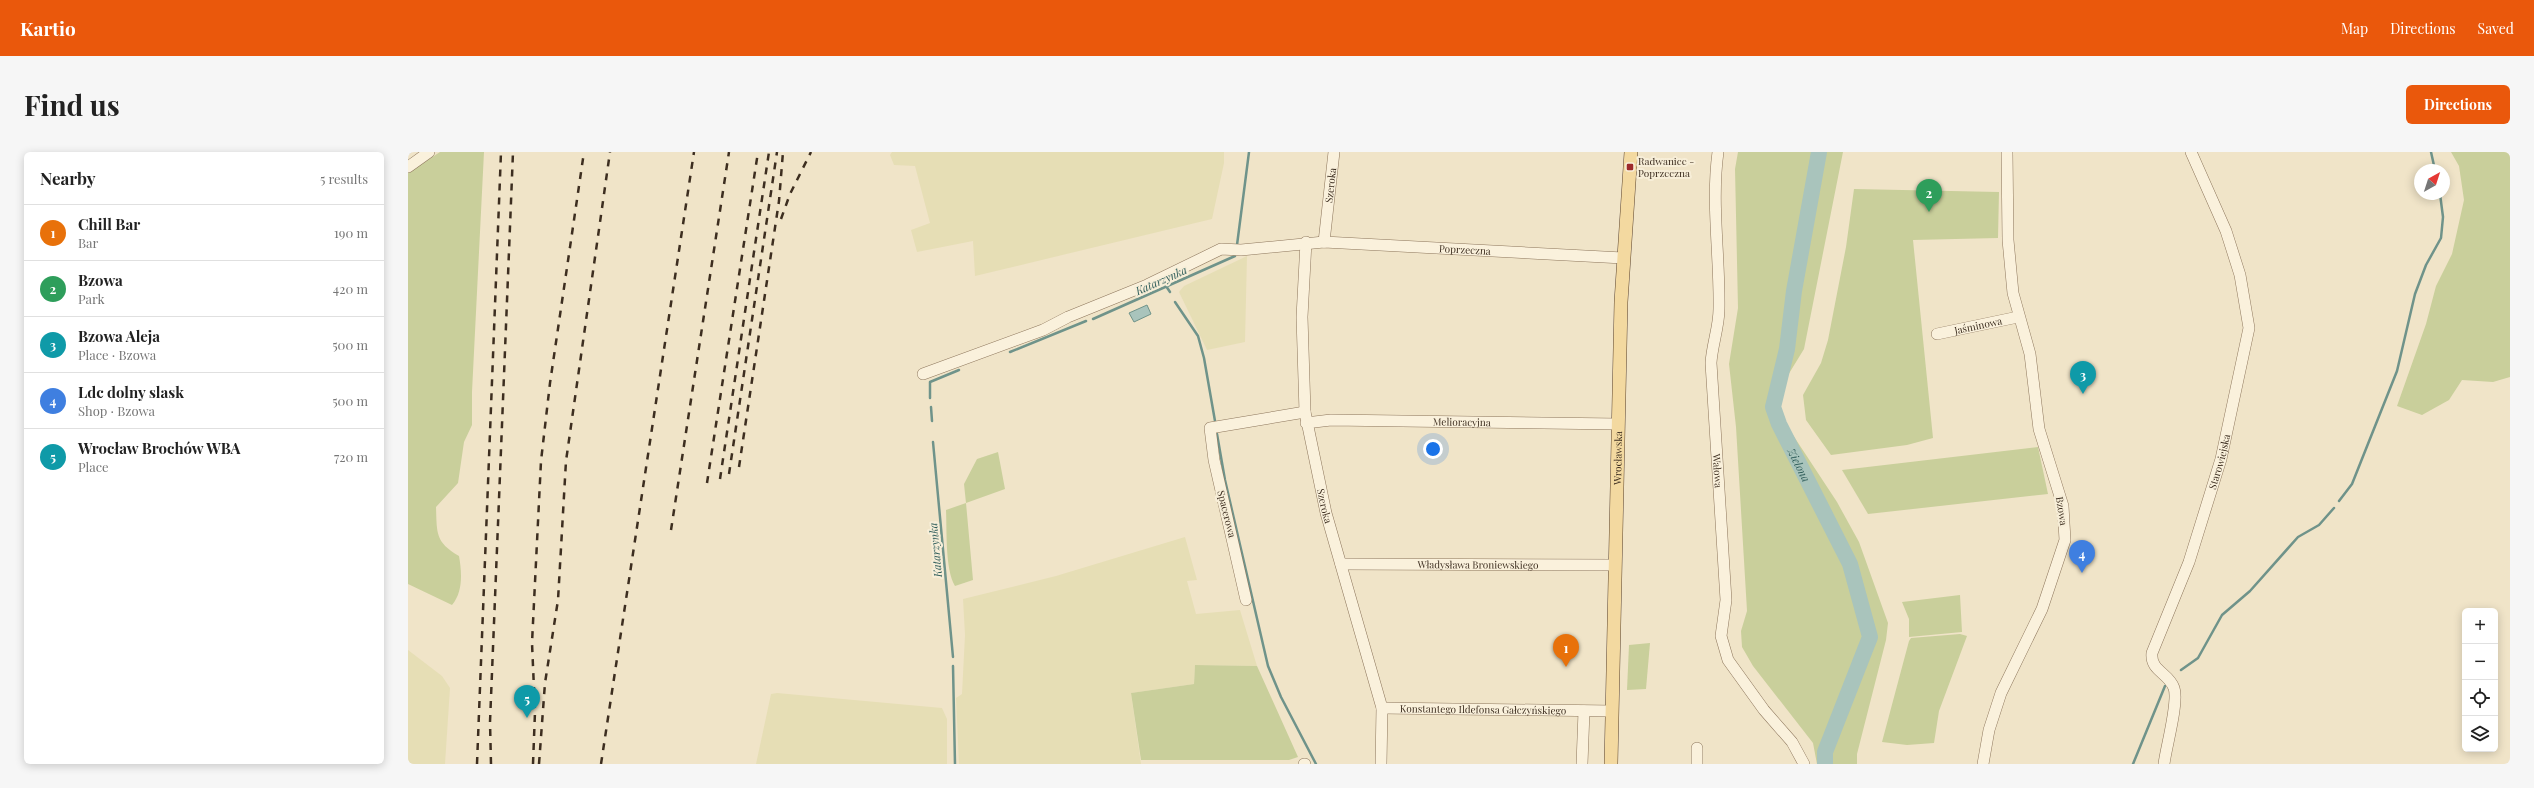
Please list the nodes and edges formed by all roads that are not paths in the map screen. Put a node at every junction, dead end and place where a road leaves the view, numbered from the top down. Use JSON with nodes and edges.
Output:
{"nodes":[{"id":1,"x":428,"y":152,"type":"edge"},
{"id":2,"x":1334,"y":152,"type":"edge"},
{"id":3,"x":1631,"y":152,"type":"edge"},
{"id":4,"x":1718,"y":152,"type":"edge"},
{"id":5,"x":2008,"y":152,"type":"edge"},
{"id":6,"x":2191,"y":152,"type":"edge"},
{"id":7,"x":408,"y":167,"type":"edge"},
{"id":8,"x":1306,"y":242,"type":"junction"},
{"id":9,"x":1324,"y":242,"type":"junction"},
{"id":10,"x":1624,"y":258,"type":"junction"},
{"id":11,"x":2018,"y":317,"type":"junction"},
{"id":12,"x":1937,"y":334,"type":"dead end"},
{"id":13,"x":923,"y":374,"type":"dead end"},
{"id":14,"x":1306,"y":418,"type":"junction"},
{"id":15,"x":1618,"y":424,"type":"junction"},
{"id":16,"x":1210,"y":428,"type":"joint"},
{"id":17,"x":1341,"y":564,"type":"junction"},
{"id":18,"x":1615,"y":565,"type":"junction"},
{"id":19,"x":1246,"y":600,"type":"dead end"},
{"id":20,"x":1382,"y":708,"type":"junction"},
{"id":21,"x":1584,"y":711,"type":"junction"},
{"id":22,"x":1612,"y":711,"type":"junction"},
{"id":23,"x":1697,"y":748,"type":"dead end"},
{"id":24,"x":1381,"y":764,"type":"edge"},
{"id":25,"x":1582,"y":764,"type":"edge"},
{"id":26,"x":1611,"y":764,"type":"edge"},
{"id":27,"x":1697,"y":764,"type":"edge"},
{"id":28,"x":1804,"y":764,"type":"edge"},
{"id":29,"x":1983,"y":764,"type":"edge"},
{"id":30,"x":2164,"y":764,"type":"edge"}],
"edges":[{"from":1,"to":7,"type":"street"},
{"from":2,"to":9,"type":"street","name":"Szeroka"},
{"from":3,"to":10,"type":"main road","name":"Wrocławska"},
{"from":4,"to":28,"type":"street","name":"Wałowa"},
{"from":5,"to":11,"type":"street","name":"Bzowa"},
{"from":6,"to":30,"type":"street","name":"Starowiejska"},
{"from":8,"to":9,"type":"street","name":"Poprzeczna"},
{"from":8,"to":13,"type":"street","name":"Poprzeczna"},
{"from":8,"to":14,"type":"street","name":"Szeroka"},
{"from":9,"to":10,"type":"street","name":"Poprzeczna"},
{"from":10,"to":15,"type":"main road","name":"Wrocławska"},
{"from":11,"to":12,"type":"street","name":"Jaśminowa"},
{"from":11,"to":29,"type":"street","name":"Bzowa"},
{"from":14,"to":15,"type":"street","name":"Melioracyjna"},
{"from":14,"to":16,"type":"street","name":"Melioracyjna"},
{"from":14,"to":17,"type":"street","name":"Szeroka"},
{"from":15,"to":18,"type":"main road","name":"Wrocławska"},
{"from":16,"to":19,"type":"street","name":"Spacerowa"},
{"from":17,"to":18,"type":"street","name":"Władysława Broniewskiego"},
{"from":17,"to":20,"type":"street","name":"Szeroka"},
{"from":18,"to":22,"type":"main road","name":"Wrocławska"},
{"from":20,"to":21,"type":"street","name":"Konstantego Ildefonsa Gałczyńskiego"},
{"from":20,"to":24,"type":"street","name":"Szeroka"},
{"from":21,"to":22,"type":"street","name":"Konstantego Ildefonsa Gałczyńskiego"},
{"from":21,"to":25,"type":"street"},
{"from":22,"to":26,"type":"main road","name":"Wrocławska"},
{"from":23,"to":27,"type":"street"}]}
